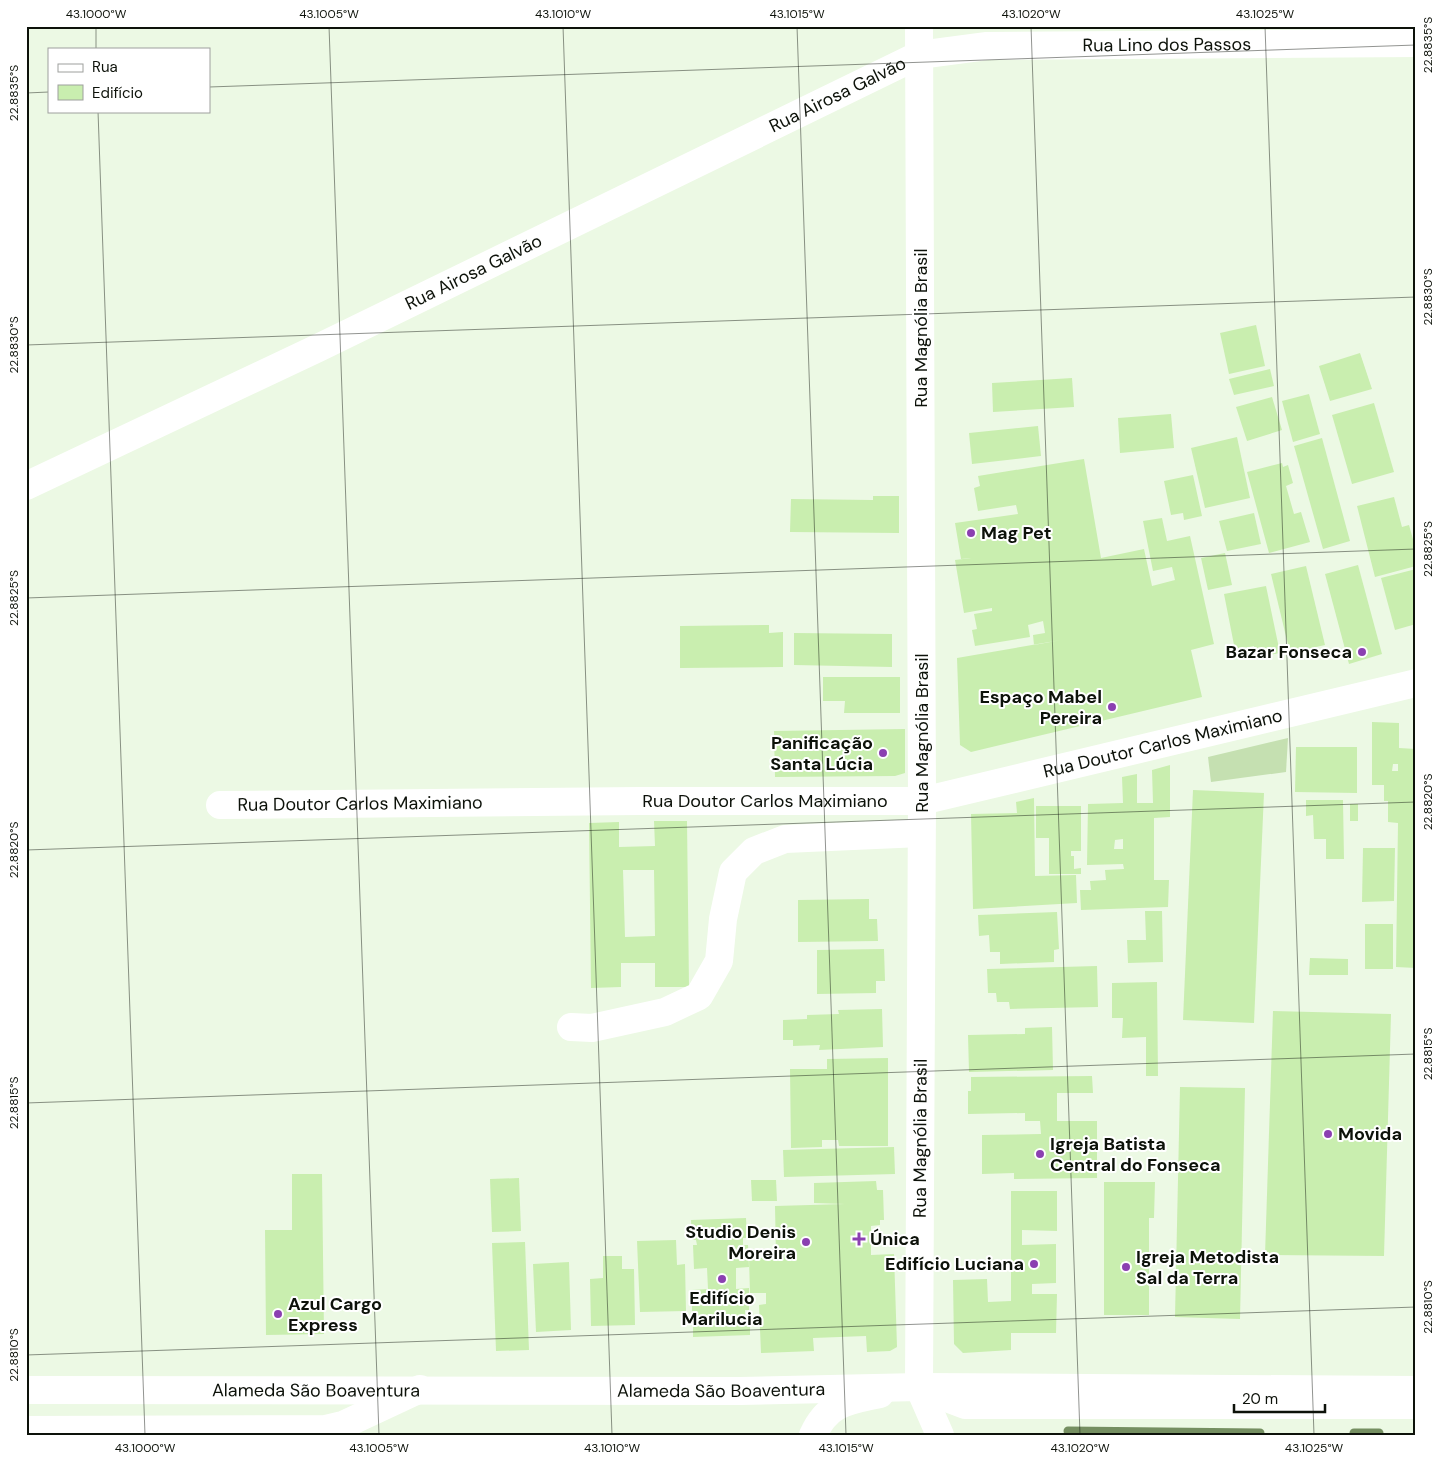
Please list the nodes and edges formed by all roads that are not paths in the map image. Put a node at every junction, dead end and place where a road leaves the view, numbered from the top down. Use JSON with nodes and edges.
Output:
{"nodes":[{"id":1,"x":919,"y":26,"type":"edge"},
{"id":2,"x":993,"y":36,"type":"edge"},
{"id":3,"x":1173,"y":36,"type":"edge"},
{"id":4,"x":1416,"y":43,"type":"edge"},
{"id":5,"x":919,"y":55,"type":"junction"},
{"id":6,"x":26,"y":486,"type":"edge"},
{"id":7,"x":1416,"y":683,"type":"edge"},
{"id":8,"x":922,"y":801,"type":"junction"},
{"id":9,"x":220,"y":805,"type":"dead end"},
{"id":10,"x":921,"y":833,"type":"junction"},
{"id":11,"x":571,"y":1027,"type":"dead end"},
{"id":12,"x":918,"y":1387,"type":"junction"},
{"id":13,"x":420,"y":1389,"type":"junction"},
{"id":14,"x":26,"y":1390,"type":"edge"},
{"id":15,"x":1416,"y":1390,"type":"edge"},
{"id":16,"x":1416,"y":1405,"type":"edge"},
{"id":17,"x":26,"y":1430,"type":"edge"},
{"id":18,"x":813,"y":1435,"type":"edge"},
{"id":19,"x":940,"y":1435,"type":"edge"}],
"edges":[{"from":1,"to":5,"type":"main road","name":"Rua Magnólia Brasil"},
{"from":2,"to":3,"type":"main road","name":"Rua Lino dos Passos"},
{"from":2,"to":5,"type":"main road","name":"Rua Lino dos Passos"},
{"from":3,"to":4,"type":"main road","name":"Rua Lino dos Passos"},
{"from":5,"to":6,"type":"main road","name":"Rua Airosa Galvão"},
{"from":5,"to":8,"type":"main road","name":"Rua Magnólia Brasil"},
{"from":7,"to":8,"type":"main road","name":"Rua Doutor Carlos Maximiano"},
{"from":8,"to":9,"type":"main road","name":"Rua Doutor Carlos Maximiano"},
{"from":8,"to":10,"type":"main road","name":"Rua Magnólia Brasil"},
{"from":10,"to":11,"type":"main road"},
{"from":10,"to":12,"type":"main road","name":"Rua Magnólia Brasil"},
{"from":12,"to":13,"type":"main road","name":"Alameda São Boaventura"},
{"from":12,"to":15,"type":"main road","name":"Alameda São Boaventura"},
{"from":12,"to":16,"type":"main road"},
{"from":12,"to":18,"type":"main road"},
{"from":12,"to":19,"type":"main road","name":"Rua Magnólia Brasil"},
{"from":13,"to":14,"type":"main road","name":"Alameda São Boaventura"},
{"from":13,"to":17,"type":"main road"}]}
